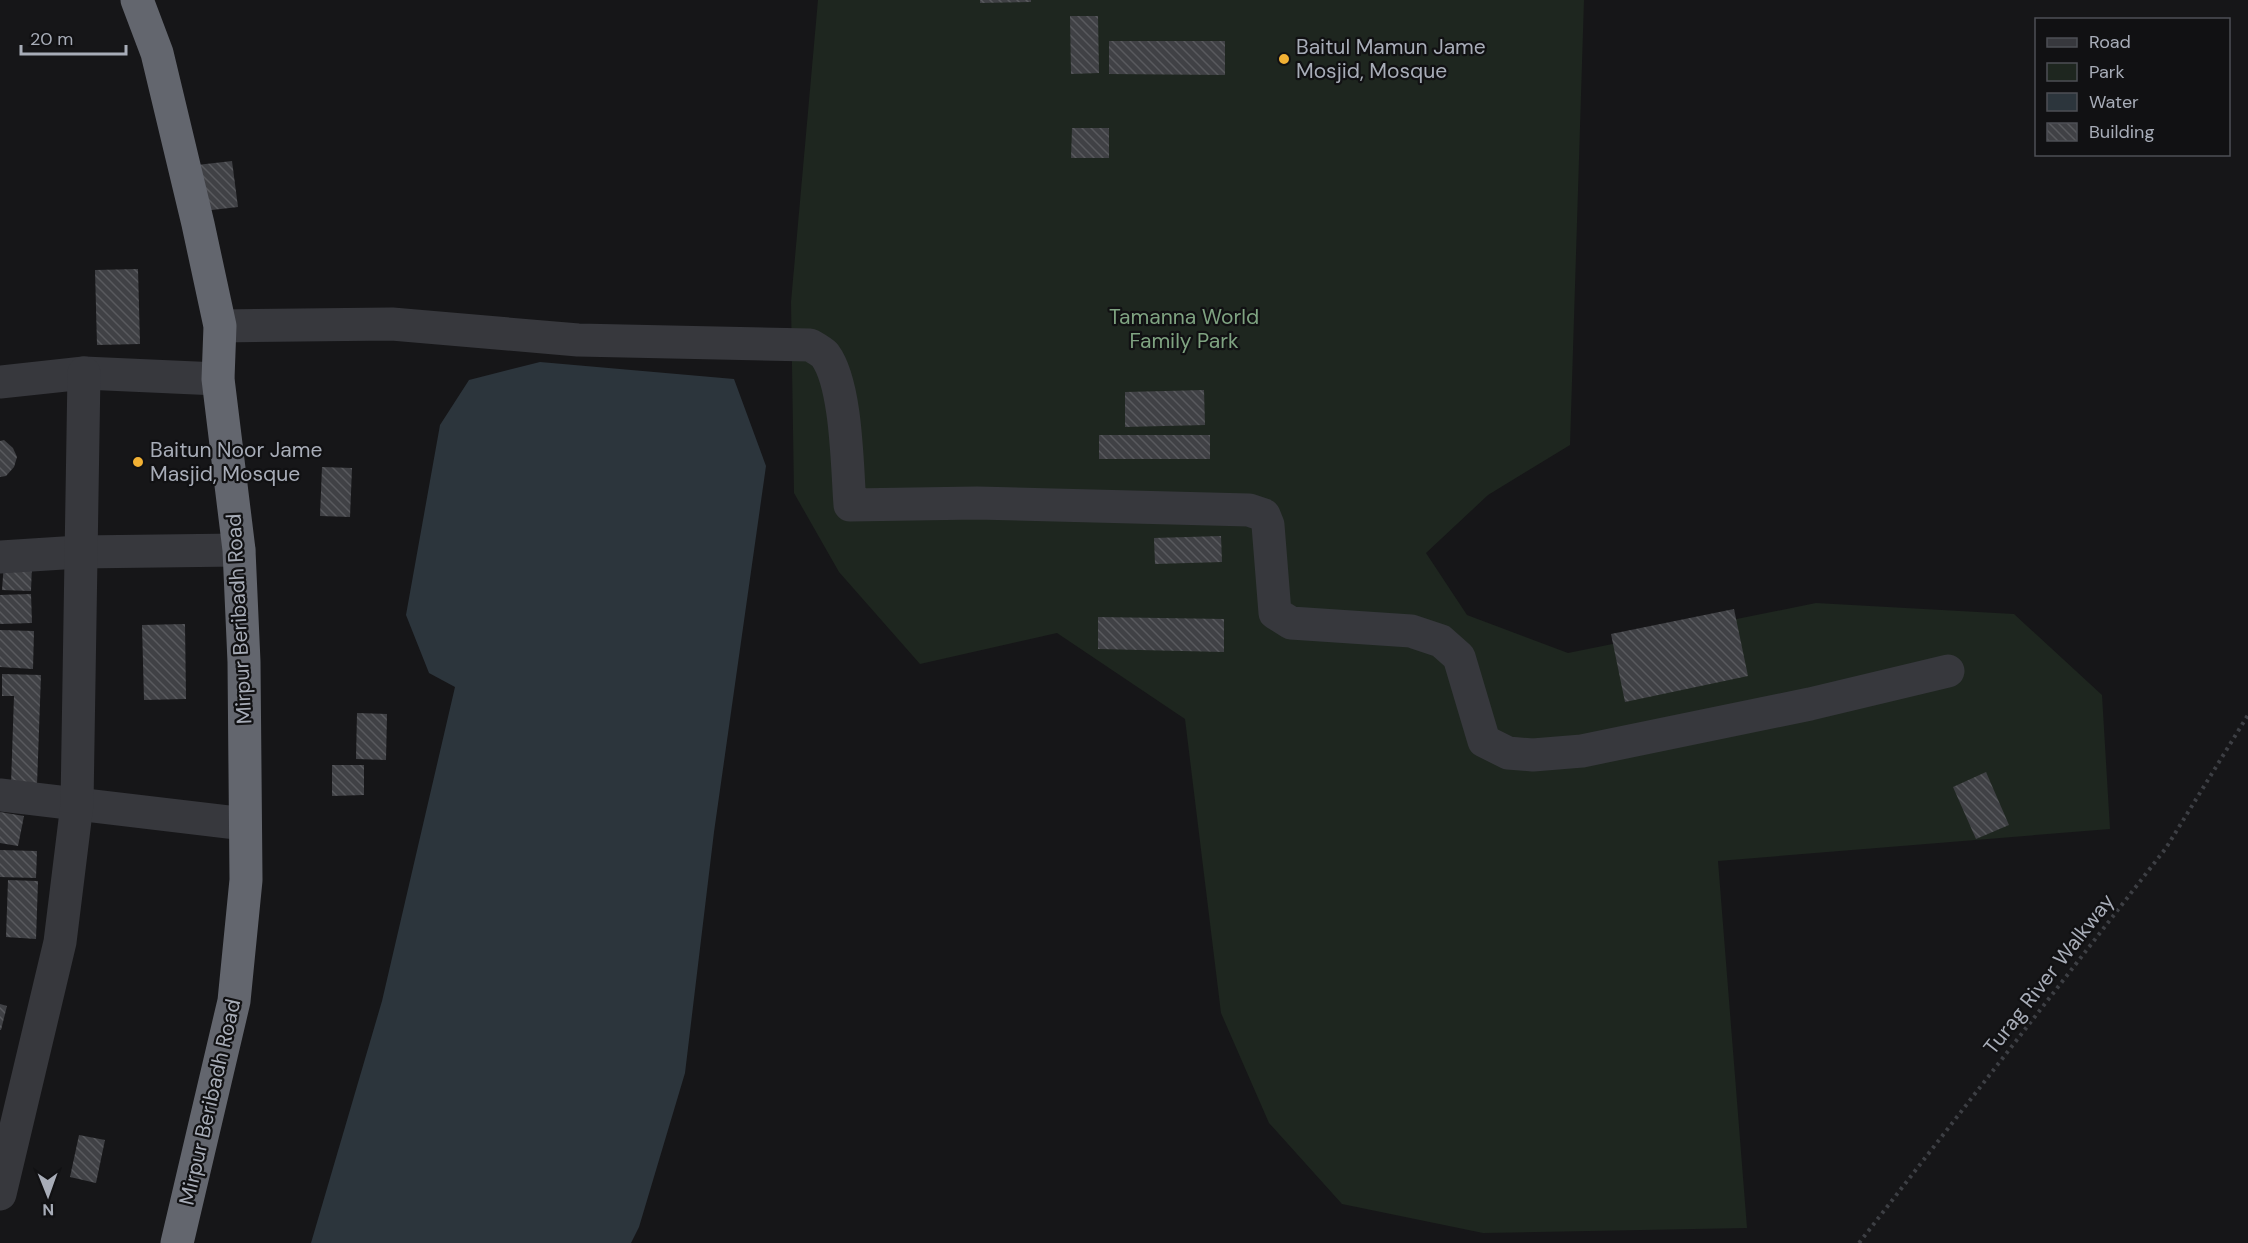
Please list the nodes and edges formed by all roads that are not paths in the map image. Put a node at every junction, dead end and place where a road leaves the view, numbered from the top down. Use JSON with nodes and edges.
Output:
{"nodes":[{"id":1,"x":137,"y":0,"type":"edge"},
{"id":2,"x":219,"y":326,"type":"junction"},
{"id":3,"x":84,"y":373,"type":"junction"},
{"id":4,"x":218,"y":379,"type":"junction"},
{"id":5,"x":0,"y":382,"type":"edge"},
{"id":6,"x":239,"y":549,"type":"junction"},
{"id":7,"x":79,"y":552,"type":"junction"},
{"id":8,"x":0,"y":557,"type":"edge"},
{"id":9,"x":1948,"y":671,"type":"dead end"},
{"id":10,"x":0,"y":795,"type":"edge"},
{"id":11,"x":77,"y":804,"type":"junction"},
{"id":12,"x":245,"y":824,"type":"junction"},
{"id":13,"x":0,"y":1194,"type":"edge"},
{"id":14,"x":177,"y":1243,"type":"edge"}],
"edges":[{"from":1,"to":2,"type":"highway","name":"Mirpur Beribadh Road"},
{"from":2,"to":4,"type":"highway","name":"Mirpur Beribadh Road"},
{"from":2,"to":9,"type":"street"},
{"from":3,"to":4,"type":"street"},
{"from":3,"to":5,"type":"street"},
{"from":3,"to":7,"type":"street"},
{"from":4,"to":6,"type":"highway","name":"Mirpur Beribadh Road"},
{"from":6,"to":7,"type":"street"},
{"from":6,"to":12,"type":"highway","name":"Mirpur Beribadh Road"},
{"from":7,"to":8,"type":"street"},
{"from":7,"to":11,"type":"street"},
{"from":10,"to":11,"type":"street"},
{"from":11,"to":12,"type":"street"},
{"from":11,"to":13,"type":"street"},
{"from":12,"to":14,"type":"highway","name":"Mirpur Beribadh Road"}]}
